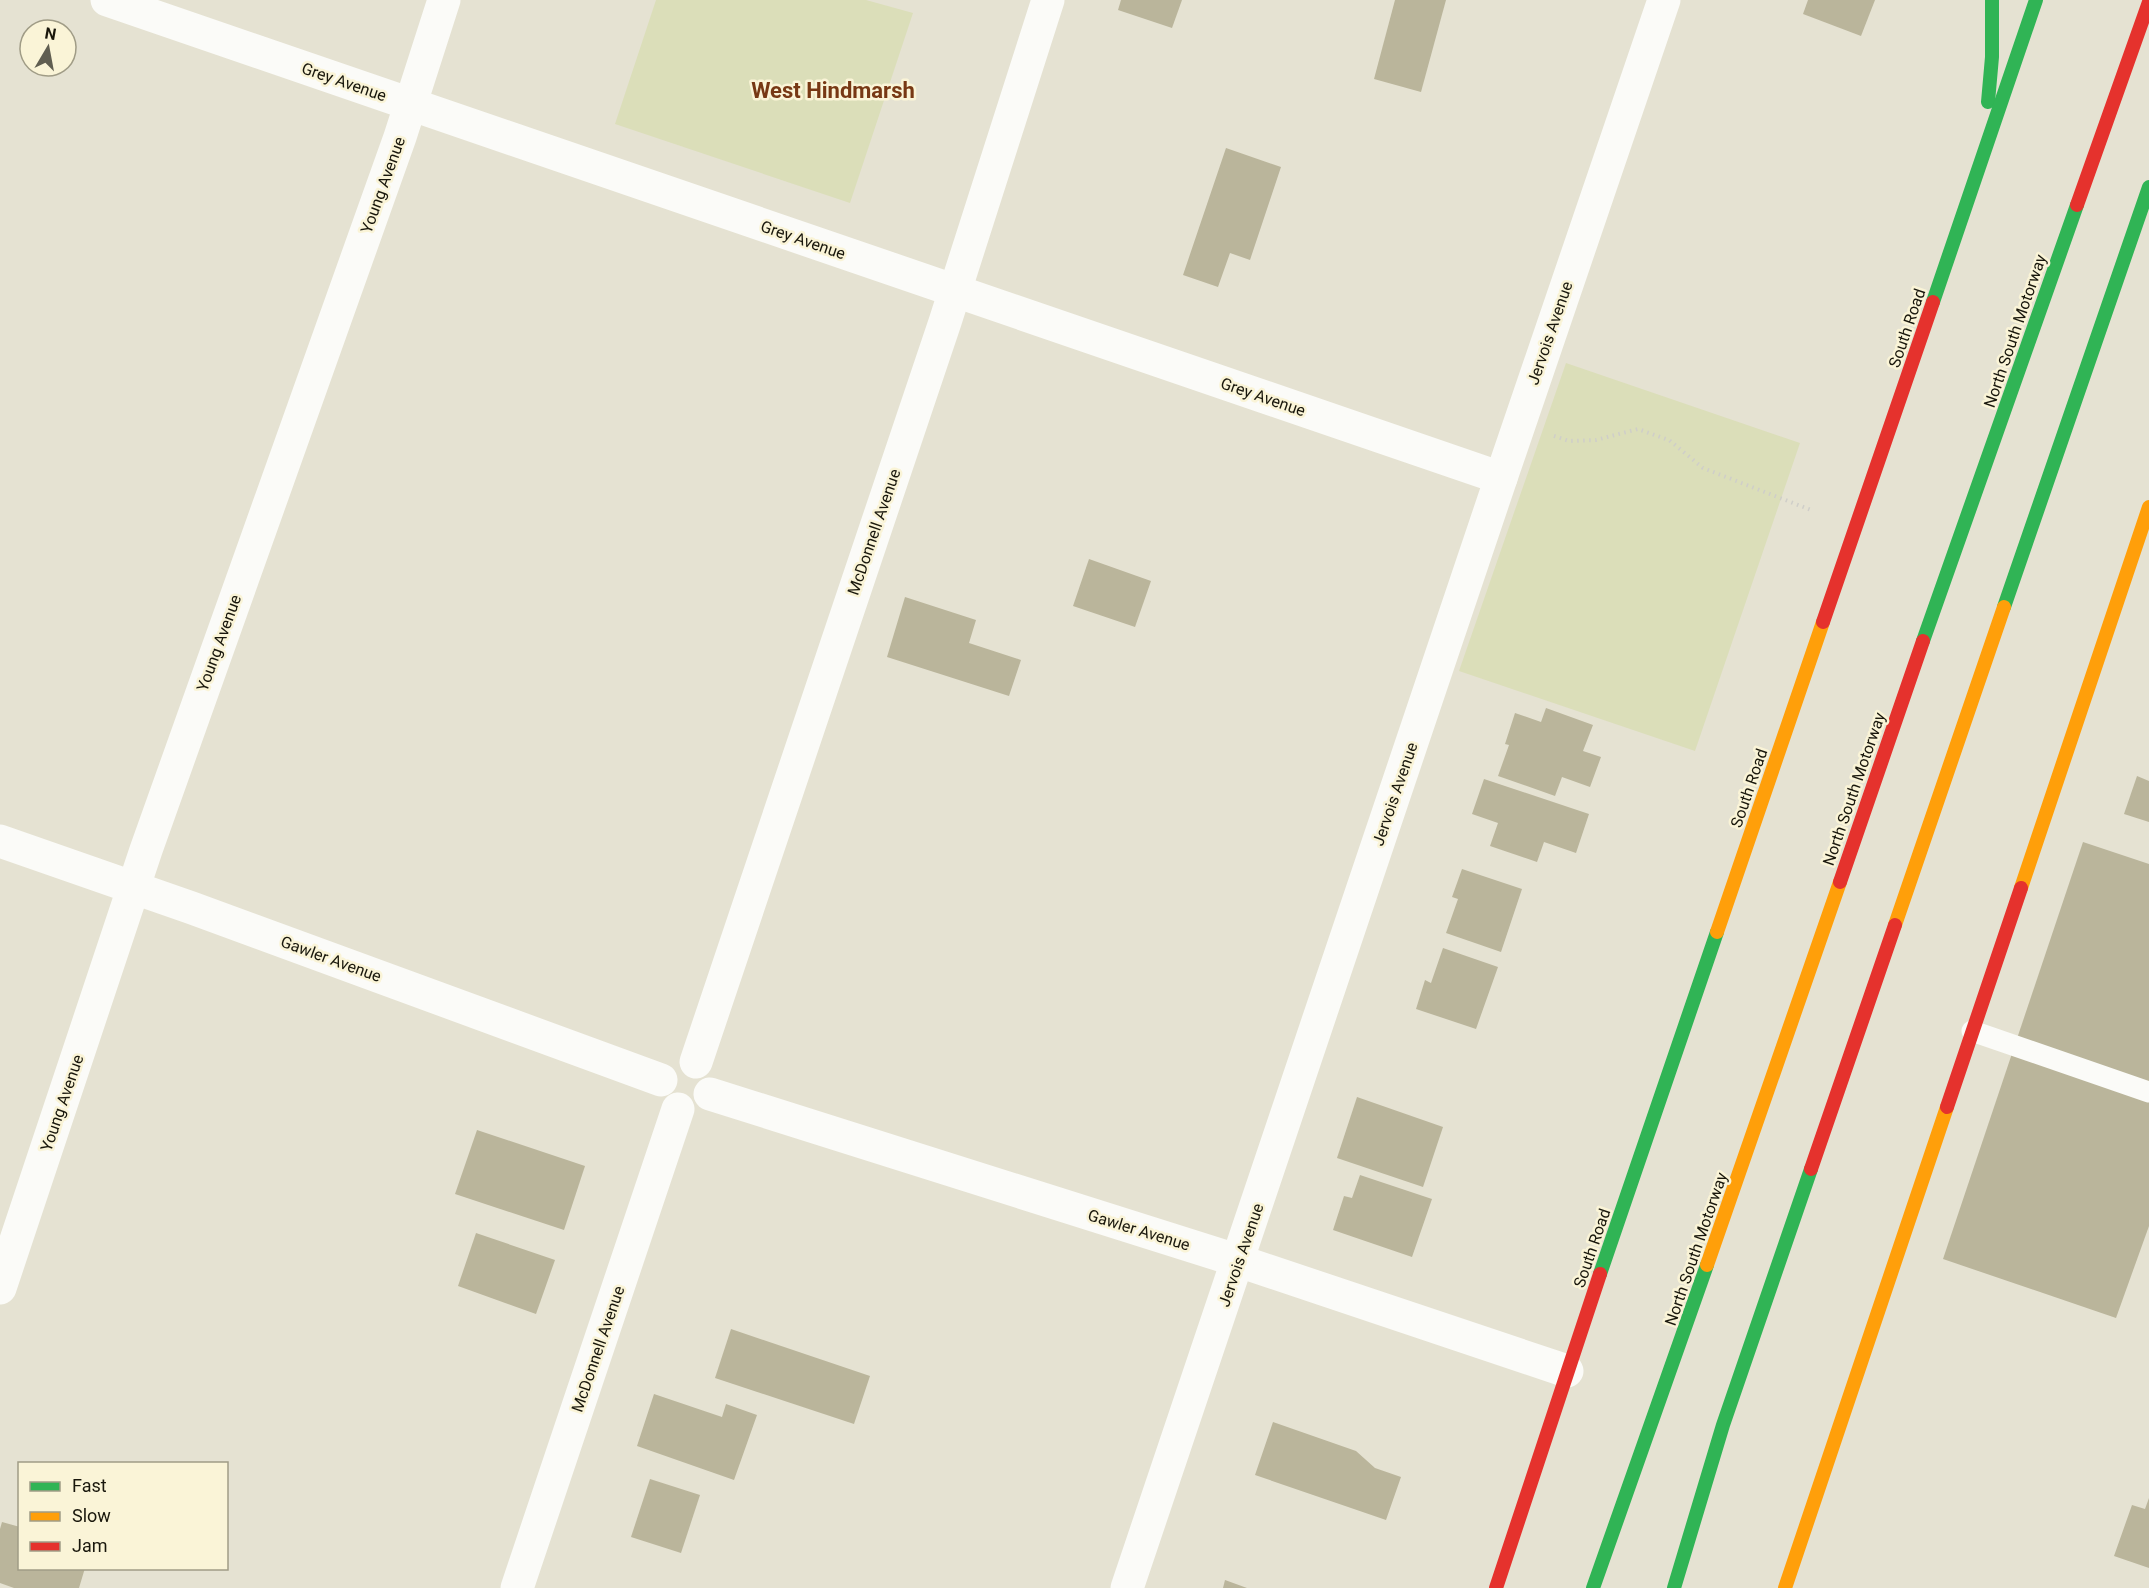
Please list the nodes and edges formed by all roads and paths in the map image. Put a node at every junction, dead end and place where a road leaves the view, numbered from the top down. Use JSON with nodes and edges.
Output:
{"nodes":[{"id":1,"x":107,"y":0,"type":"edge"},
{"id":2,"x":444,"y":0,"type":"edge"},
{"id":3,"x":1048,"y":0,"type":"edge"},
{"id":4,"x":1664,"y":0,"type":"edge"},
{"id":5,"x":1992,"y":0,"type":"edge"},
{"id":6,"x":2036,"y":0,"type":"edge"},
{"id":7,"x":2149,"y":2,"type":"edge"},
{"id":8,"x":411,"y":105,"type":"junction"},
{"id":9,"x":1984,"y":152,"type":"junction"},
{"id":10,"x":2149,"y":187,"type":"edge"},
{"id":11,"x":954,"y":292,"type":"junction"},
{"id":12,"x":1554,"y":436,"type":"dead end"},
{"id":13,"x":1501,"y":478,"type":"junction"},
{"id":14,"x":2149,"y":507,"type":"edge"},
{"id":15,"x":1811,"y":510,"type":"dead end"},
{"id":16,"x":0,"y":841,"type":"edge"},
{"id":17,"x":134,"y":889,"type":"junction"},
{"id":18,"x":1972,"y":1031,"type":"junction"},
{"id":19,"x":696,"y":1062,"type":"junction"},
{"id":20,"x":661,"y":1080,"type":"junction"},
{"id":21,"x":2149,"y":1092,"type":"edge"},
{"id":22,"x":710,"y":1094,"type":"junction"},
{"id":23,"x":678,"y":1109,"type":"junction"},
{"id":24,"x":1239,"y":1261,"type":"junction"},
{"id":25,"x":0,"y":1288,"type":"edge"},
{"id":26,"x":1567,"y":1371,"type":"junction"},
{"id":27,"x":517,"y":1588,"type":"edge"},
{"id":28,"x":1127,"y":1588,"type":"edge"},
{"id":29,"x":1496,"y":1588,"type":"edge"},
{"id":30,"x":1593,"y":1588,"type":"edge"},
{"id":31,"x":1674,"y":1588,"type":"edge"},
{"id":32,"x":1785,"y":1588,"type":"edge"}],
"edges":[{"from":1,"to":8,"type":"street","name":"Grey Avenue"},
{"from":2,"to":8,"type":"street","name":"Young Avenue"},
{"from":3,"to":11,"type":"street","name":"McDonnell Avenue"},
{"from":4,"to":13,"type":"street","name":"Jervois Avenue"},
{"from":5,"to":9,"type":"main road"},
{"from":6,"to":9,"type":"main road","name":"South Road"},
{"from":7,"to":30,"type":"main road","name":"North South Motorway"},
{"from":8,"to":11,"type":"street","name":"Grey Avenue"},
{"from":8,"to":17,"type":"street","name":"Young Avenue"},
{"from":9,"to":26,"type":"main road","name":"South Road"},
{"from":10,"to":31,"type":"main road"},
{"from":11,"to":13,"type":"street","name":"Grey Avenue"},
{"from":11,"to":19,"type":"street","name":"McDonnell Avenue"},
{"from":12,"to":15,"type":"path"},
{"from":13,"to":24,"type":"street","name":"Jervois Avenue"},
{"from":14,"to":18,"type":"main road"},
{"from":16,"to":17,"type":"street","name":"Gawler Avenue"},
{"from":17,"to":20,"type":"street","name":"Gawler Avenue"},
{"from":17,"to":25,"type":"street","name":"Young Avenue"},
{"from":18,"to":21,"type":"lane"},
{"from":18,"to":32,"type":"main road"},
{"from":19,"to":20,"type":"street"},
{"from":19,"to":22,"type":"street"},
{"from":20,"to":23,"type":"street"},
{"from":22,"to":23,"type":"street"},
{"from":22,"to":24,"type":"street","name":"Gawler Avenue"},
{"from":23,"to":27,"type":"street","name":"McDonnell Avenue"},
{"from":24,"to":26,"type":"street","name":"Gawler Avenue"},
{"from":24,"to":28,"type":"street","name":"Jervois Avenue"},
{"from":26,"to":29,"type":"main road","name":"South Road"}]}
